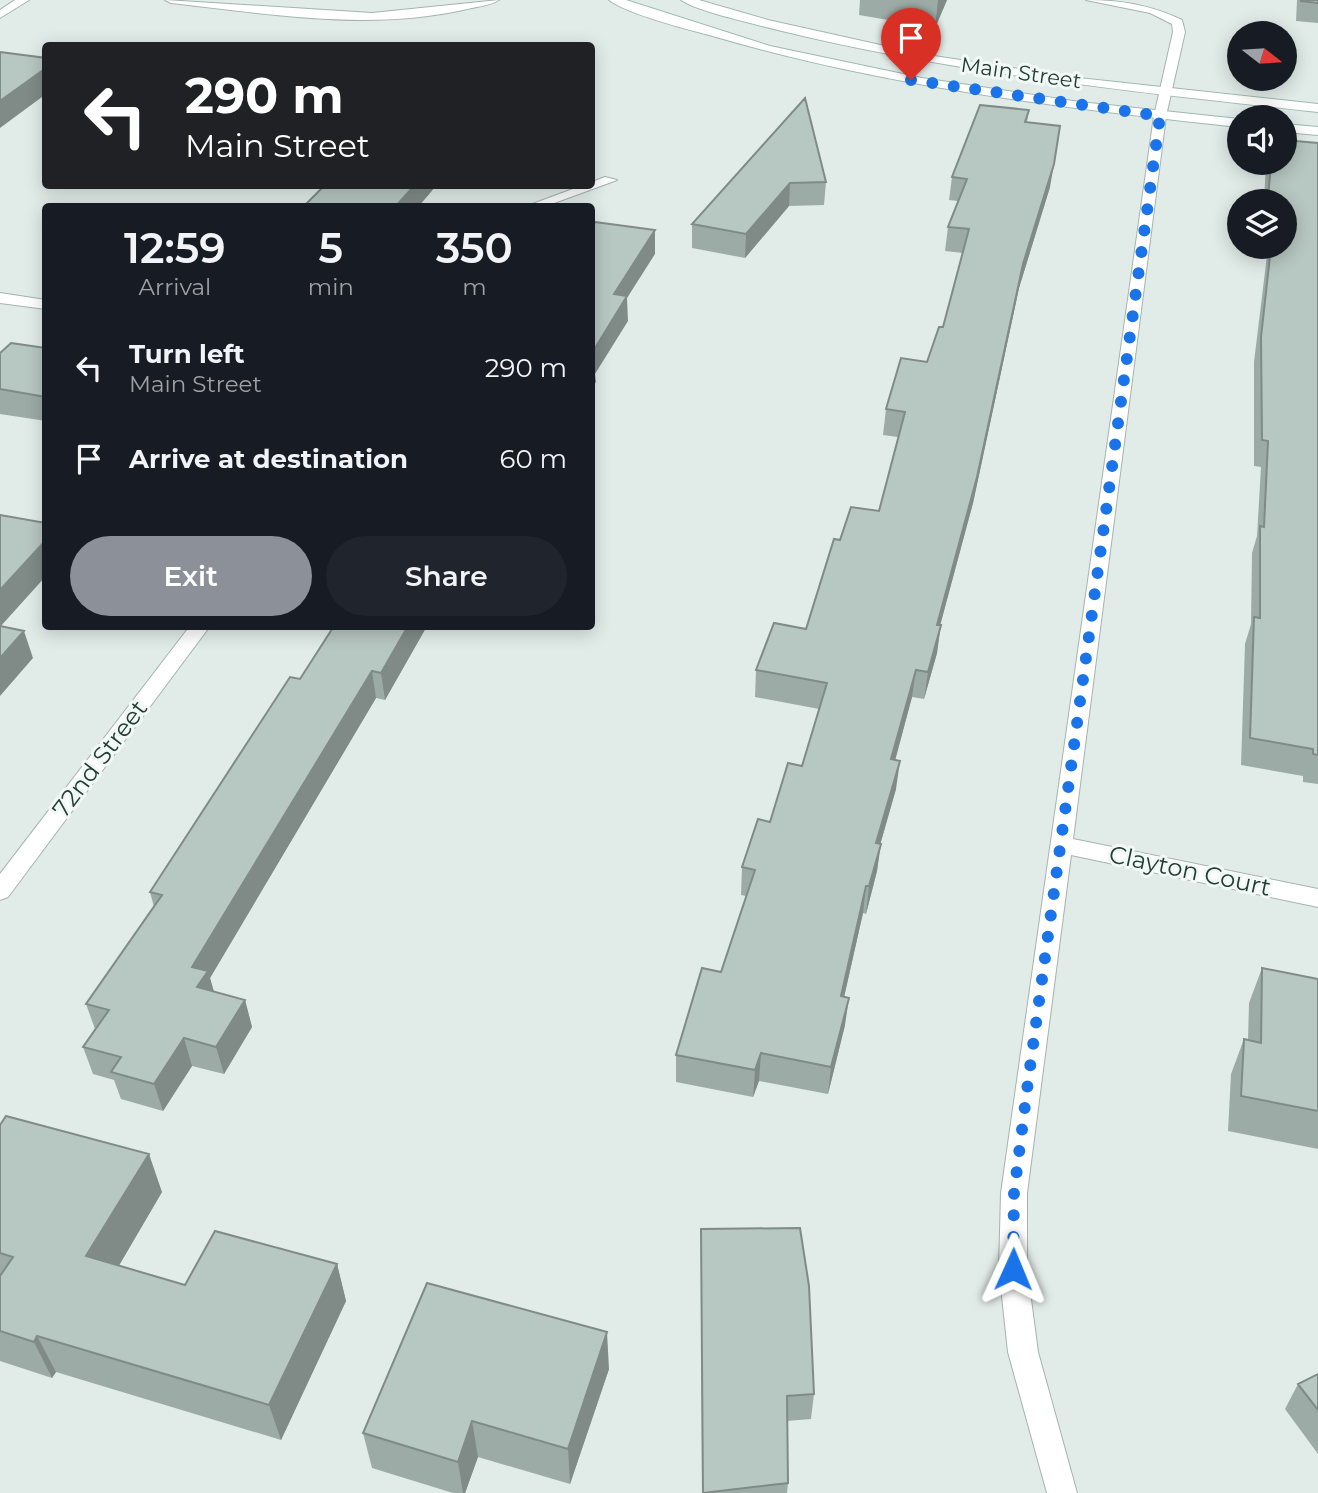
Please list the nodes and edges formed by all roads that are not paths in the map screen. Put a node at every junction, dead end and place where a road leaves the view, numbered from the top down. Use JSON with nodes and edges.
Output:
{"nodes":[{"id":1,"x":23,"y":0,"type":"edge"},
{"id":2,"x":171,"y":0,"type":"edge"},
{"id":3,"x":494,"y":0,"type":"edge"},
{"id":4,"x":615,"y":0,"type":"edge"},
{"id":5,"x":687,"y":0,"type":"edge"},
{"id":6,"x":1092,"y":0,"type":"edge"},
{"id":7,"x":0,"y":15,"type":"edge"},
{"id":8,"x":1165,"y":92,"type":"junction"},
{"id":9,"x":1318,"y":108,"type":"edge"},
{"id":10,"x":1160,"y":116,"type":"junction"},
{"id":11,"x":1227,"y":123,"type":"edge"},
{"id":12,"x":1297,"y":129,"type":"edge"},
{"id":13,"x":1318,"y":131,"type":"edge"},
{"id":14,"x":610,"y":180,"type":"dead end"},
{"id":15,"x":595,"y":185,"type":"edge"},
{"id":16,"x":584,"y":189,"type":"edge"},
{"id":17,"x":543,"y":203,"type":"edge"},
{"id":18,"x":0,"y":298,"type":"edge"},
{"id":19,"x":42,"y":304,"type":"edge"},
{"id":20,"x":198,"y":630,"type":"edge"},
{"id":21,"x":1061,"y":845,"type":"junction"},
{"id":22,"x":0,"y":891,"type":"edge"},
{"id":23,"x":1318,"y":898,"type":"edge"},
{"id":24,"x":1062,"y":1493,"type":"edge"}],
"edges":[{"from":1,"to":7,"type":"street"},
{"from":2,"to":3,"type":"street"},
{"from":4,"to":10,"type":"street","name":"Main Street"},
{"from":5,"to":8,"type":"street","name":"Main Street"},
{"from":6,"to":8,"type":"street"},
{"from":8,"to":9,"type":"street","name":"Main Street"},
{"from":8,"to":10,"type":"street"},
{"from":10,"to":11,"type":"street","name":"Main Street"},
{"from":10,"to":21,"type":"street"},
{"from":12,"to":13,"type":"street"},
{"from":14,"to":15,"type":"street"},
{"from":16,"to":17,"type":"street"},
{"from":18,"to":19,"type":"street"},
{"from":20,"to":22,"type":"street","name":"72nd Street"},
{"from":21,"to":23,"type":"street","name":"Clayton Court"},
{"from":21,"to":24,"type":"street"}]}
